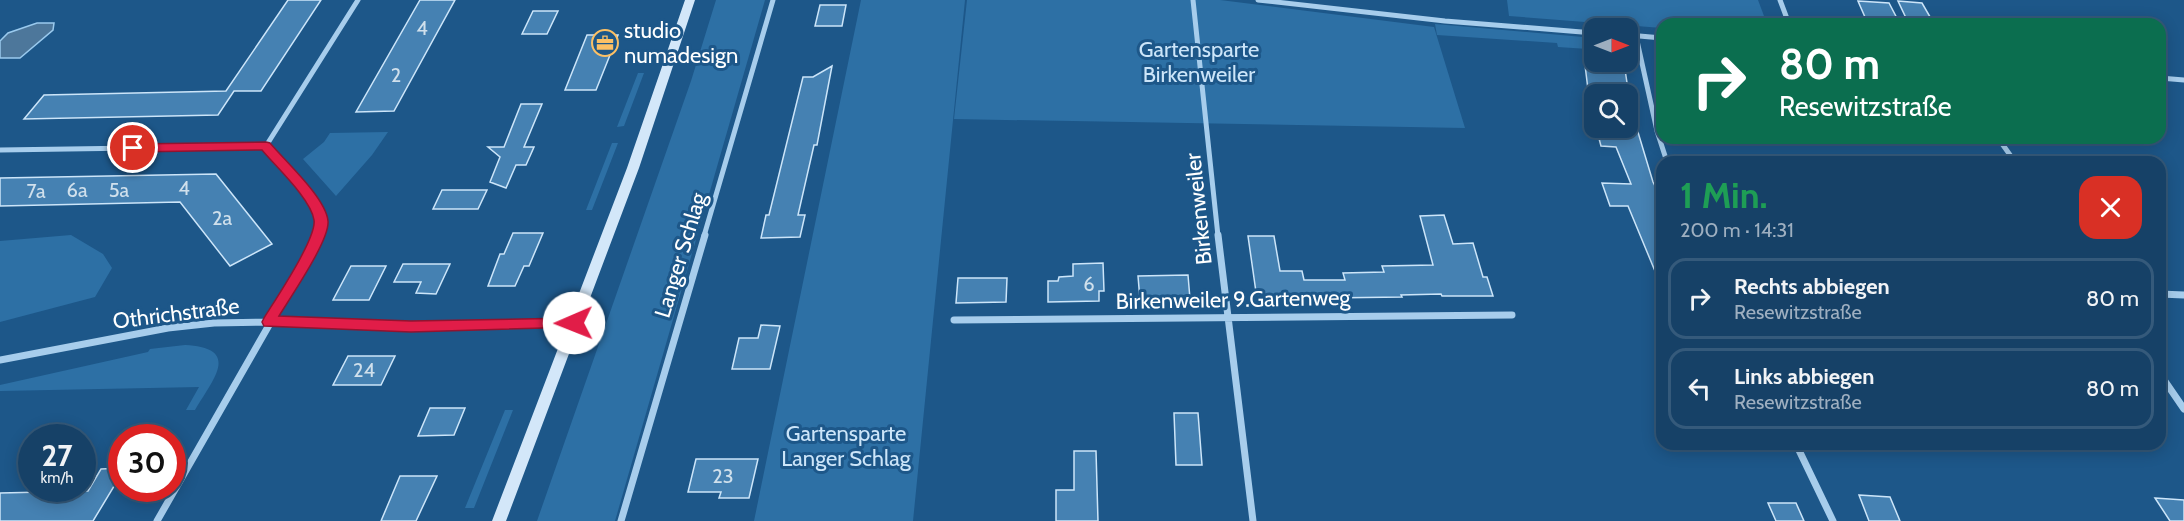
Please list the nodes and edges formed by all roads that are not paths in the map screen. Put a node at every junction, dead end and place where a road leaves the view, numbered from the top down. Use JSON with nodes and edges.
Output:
{"nodes":[{"id":1,"x":358,"y":0,"type":"edge"},
{"id":2,"x":690,"y":0,"type":"edge"},
{"id":3,"x":773,"y":0,"type":"edge"},
{"id":4,"x":1193,"y":0,"type":"edge"},
{"id":5,"x":1258,"y":0,"type":"edge"},
{"id":6,"x":1780,"y":0,"type":"edge"},
{"id":7,"x":1787,"y":18,"type":"edge"},
{"id":8,"x":1584,"y":32,"type":"edge"},
{"id":9,"x":1638,"y":36,"type":"edge"},
{"id":10,"x":1656,"y":38,"type":"edge"},
{"id":11,"x":1638,"y":45,"type":"edge"},
{"id":12,"x":2166,"y":78,"type":"edge"},
{"id":13,"x":2184,"y":80,"type":"edge"},
{"id":14,"x":1656,"y":126,"type":"edge"},
{"id":15,"x":266,"y":146,"type":"junction"},
{"id":16,"x":0,"y":150,"type":"edge"},
{"id":17,"x":2166,"y":294,"type":"edge"},
{"id":18,"x":2184,"y":295,"type":"edge"},
{"id":19,"x":1512,"y":315,"type":"dead end"},
{"id":20,"x":1227,"y":317,"type":"junction"},
{"id":21,"x":954,"y":320,"type":"dead end"},
{"id":22,"x":269,"y":322,"type":"junction"},
{"id":23,"x":574,"y":323,"type":"junction"},
{"id":24,"x":0,"y":360,"type":"edge"},
{"id":25,"x":2166,"y":383,"type":"edge"},
{"id":26,"x":2184,"y":409,"type":"edge"},
{"id":27,"x":1799,"y":450,"type":"edge"},
{"id":28,"x":157,"y":521,"type":"edge"},
{"id":29,"x":499,"y":521,"type":"edge"},
{"id":30,"x":621,"y":521,"type":"edge"},
{"id":31,"x":1252,"y":521,"type":"edge"},
{"id":32,"x":1833,"y":521,"type":"edge"}],
"edges":[{"from":1,"to":15,"type":"street"},
{"from":2,"to":23,"type":"main road"},
{"from":3,"to":30,"type":"street","name":"Langer Schlag"},
{"from":4,"to":20,"type":"street","name":"Birkenweiler"},
{"from":5,"to":8,"type":"street"},
{"from":6,"to":7,"type":"street"},
{"from":9,"to":10,"type":"street"},
{"from":11,"to":14,"type":"street"},
{"from":12,"to":13,"type":"street"},
{"from":15,"to":16,"type":"street"},
{"from":15,"to":22,"type":"street"},
{"from":17,"to":18,"type":"street"},
{"from":19,"to":20,"type":"street","name":"Birkenweiler 9.Gartenweg"},
{"from":20,"to":21,"type":"street","name":"Birkenweiler 9.Gartenweg"},
{"from":20,"to":31,"type":"street","name":"Birkenweiler"},
{"from":22,"to":23,"type":"street","name":"Othrichstraße"},
{"from":22,"to":24,"type":"street","name":"Othrichstraße"},
{"from":22,"to":28,"type":"street"},
{"from":23,"to":29,"type":"main road"},
{"from":25,"to":26,"type":"street"},
{"from":27,"to":32,"type":"street"}]}
